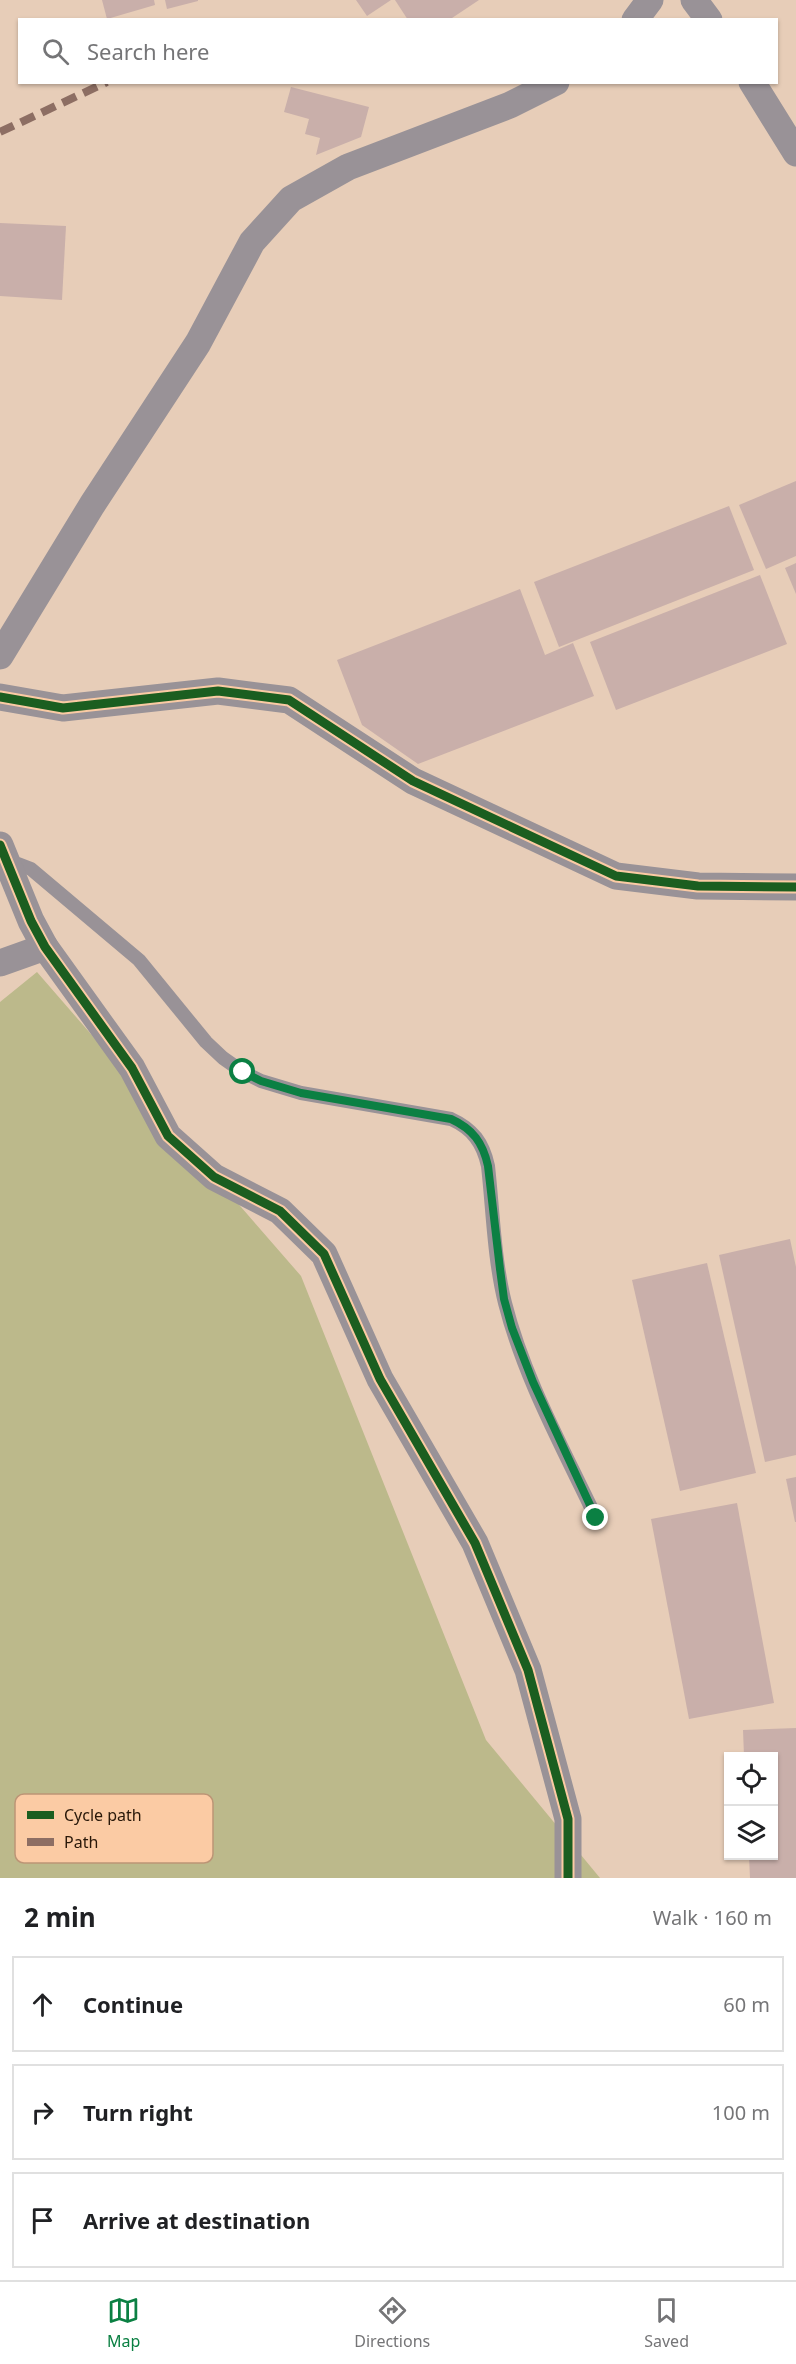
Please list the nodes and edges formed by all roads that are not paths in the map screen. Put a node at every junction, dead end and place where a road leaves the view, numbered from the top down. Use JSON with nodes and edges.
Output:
{"nodes":[{"id":1,"x":651,"y":0,"type":"edge"},
{"id":2,"x":694,"y":0,"type":"edge"},
{"id":3,"x":637,"y":18,"type":"edge"},
{"id":4,"x":708,"y":18,"type":"edge"},
{"id":5,"x":552,"y":84,"type":"edge"},
{"id":6,"x":753,"y":84,"type":"edge"},
{"id":7,"x":796,"y":153,"type":"edge"},
{"id":8,"x":0,"y":656,"type":"edge"},
{"id":9,"x":0,"y":697,"type":"edge"},
{"id":10,"x":4,"y":855,"type":"edge"},
{"id":11,"x":796,"y":887,"type":"edge"},
{"id":12,"x":45,"y":947,"type":"junction"},
{"id":13,"x":0,"y":963,"type":"edge"},
{"id":14,"x":596,"y":1518,"type":"dead end"},
{"id":15,"x":568,"y":1878,"type":"edge"}],
"edges":[{"from":1,"to":3,"type":"street"},
{"from":2,"to":4,"type":"street"},
{"from":5,"to":8,"type":"street"},
{"from":6,"to":7,"type":"street"},
{"from":9,"to":11,"type":"street"},
{"from":10,"to":12,"type":"street"},
{"from":10,"to":14,"type":"lane"},
{"from":12,"to":13,"type":"street"},
{"from":12,"to":15,"type":"street"}]}
